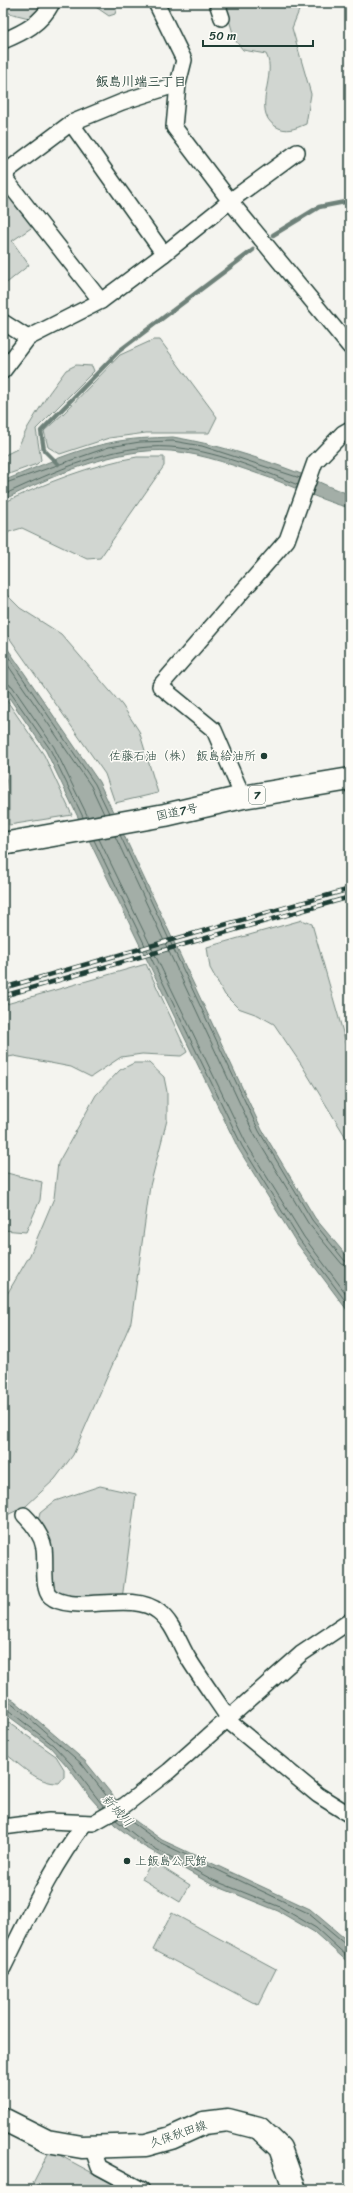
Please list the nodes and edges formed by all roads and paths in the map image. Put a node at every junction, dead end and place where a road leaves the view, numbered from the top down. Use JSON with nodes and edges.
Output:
{"nodes":[{"id":1,"x":52,"y":3,"type":"edge"},
{"id":2,"x":156,"y":3,"type":"edge"},
{"id":3,"x":217,"y":3,"type":"edge"},
{"id":4,"x":222,"y":18,"type":"dead end"},
{"id":5,"x":3,"y":42,"type":"edge"},
{"id":6,"x":178,"y":84,"type":"junction"},
{"id":7,"x":71,"y":123,"type":"junction"},
{"id":8,"x":297,"y":152,"type":"dead end"},
{"id":9,"x":230,"y":201,"type":"junction"},
{"id":10,"x":164,"y":254,"type":"junction"},
{"id":11,"x":101,"y":301,"type":"junction"},
{"id":12,"x":3,"y":322,"type":"edge"},
{"id":13,"x":28,"y":338,"type":"junction"},
{"id":14,"x":350,"y":347,"type":"edge"},
{"id":15,"x":3,"y":371,"type":"edge"},
{"id":16,"x":350,"y":429,"type":"edge"},
{"id":17,"x":350,"y":779,"type":"edge"},
{"id":18,"x":243,"y":797,"type":"junction"},
{"id":19,"x":3,"y":844,"type":"edge"},
{"id":20,"x":24,"y":1514,"type":"dead end"},
{"id":21,"x":350,"y":1621,"type":"edge"},
{"id":22,"x":228,"y":1720,"type":"junction"},
{"id":23,"x":350,"y":1815,"type":"edge"},
{"id":24,"x":89,"y":1823,"type":"junction"},
{"id":25,"x":3,"y":1827,"type":"edge"},
{"id":26,"x":3,"y":1968,"type":"edge"},
{"id":27,"x":3,"y":2119,"type":"edge"},
{"id":28,"x":92,"y":2147,"type":"junction"},
{"id":29,"x":142,"y":2190,"type":"edge"},
{"id":30,"x":294,"y":2190,"type":"edge"}],
"edges":[{"from":1,"to":5,"type":"street"},
{"from":2,"to":6,"type":"street"},
{"from":3,"to":4,"type":"street"},
{"from":6,"to":7,"type":"street"},
{"from":6,"to":9,"type":"street"},
{"from":7,"to":10,"type":"street"},
{"from":7,"to":11,"type":"street"},
{"from":8,"to":9,"type":"street"},
{"from":9,"to":10,"type":"street"},
{"from":9,"to":14,"type":"street"},
{"from":10,"to":11,"type":"street"},
{"from":11,"to":13,"type":"street"},
{"from":12,"to":13,"type":"street"},
{"from":13,"to":15,"type":"street"},
{"from":16,"to":18,"type":"street"},
{"from":17,"to":18,"type":"main road","name":"国道7号","number":"7"},
{"from":18,"to":19,"type":"main road","name":"国道7号","number":"7"},
{"from":20,"to":22,"type":"street"},
{"from":21,"to":22,"type":"street"},
{"from":22,"to":23,"type":"street"},
{"from":22,"to":24,"type":"street"},
{"from":24,"to":25,"type":"street"},
{"from":24,"to":26,"type":"street"},
{"from":27,"to":28,"type":"main road","name":"久保秋田線"},
{"from":28,"to":29,"type":"street"},
{"from":28,"to":30,"type":"main road","name":"久保秋田線"}]}
